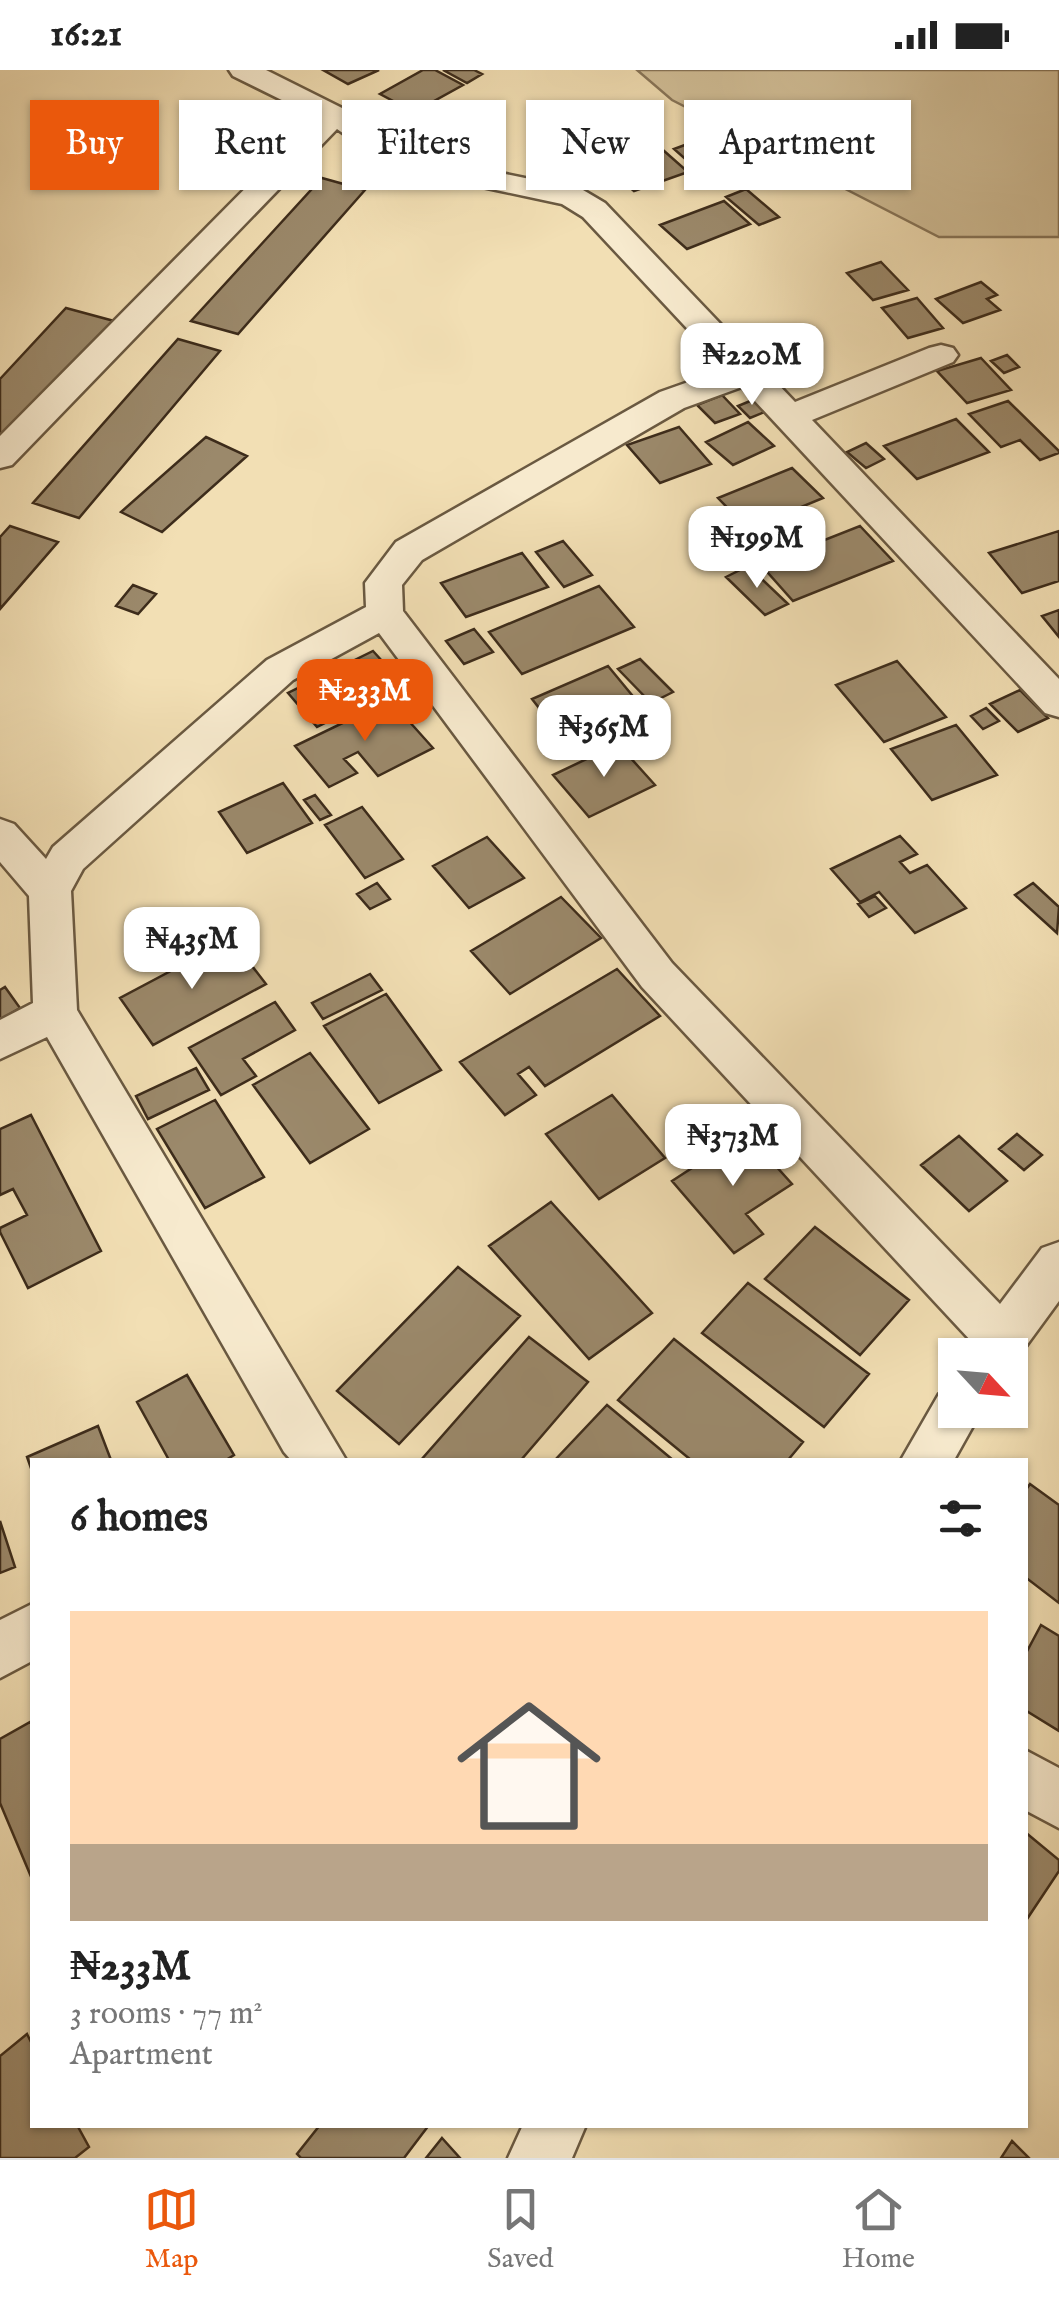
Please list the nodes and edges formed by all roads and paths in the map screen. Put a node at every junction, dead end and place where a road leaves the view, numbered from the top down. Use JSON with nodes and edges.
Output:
{"nodes":[{"id":1,"x":243,"y":70,"type":"edge"},
{"id":2,"x":334,"y":115,"type":"junction"},
{"id":3,"x":942,"y":355,"type":"dead end"},
{"id":4,"x":748,"y":373,"type":"junction"},
{"id":5,"x":789,"y":417,"type":"junction"},
{"id":6,"x":0,"y":457,"type":"edge"},
{"id":7,"x":385,"y":612,"type":"junction"},
{"id":8,"x":1059,"y":703,"type":"edge"},
{"id":9,"x":0,"y":835,"type":"edge"},
{"id":10,"x":50,"y":891,"type":"junction"},
{"id":11,"x":55,"y":1012,"type":"junction"},
{"id":12,"x":0,"y":1041,"type":"edge"},
{"id":13,"x":1057,"y":1268,"type":"edge"},
{"id":14,"x":988,"y":1338,"type":"edge"},
{"id":15,"x":1003,"y":1338,"type":"edge"},
{"id":16,"x":946,"y":1428,"type":"edge"},
{"id":17,"x":301,"y":1452,"type":"edge"},
{"id":18,"x":927,"y":1458,"type":"edge"},
{"id":19,"x":30,"y":1631,"type":"edge"},
{"id":20,"x":0,"y":1651,"type":"edge"},
{"id":21,"x":1028,"y":1780,"type":"edge"},
{"id":22,"x":1059,"y":1800,"type":"edge"},
{"id":23,"x":555,"y":2128,"type":"edge"},
{"id":24,"x":540,"y":2158,"type":"edge"}],
"edges":[{"from":1,"to":2,"type":"street"},
{"from":2,"to":4,"type":"street"},
{"from":2,"to":6,"type":"street"},
{"from":3,"to":5,"type":"street"},
{"from":4,"to":5,"type":"street"},
{"from":4,"to":7,"type":"street"},
{"from":5,"to":8,"type":"street"},
{"from":7,"to":10,"type":"street"},
{"from":7,"to":14,"type":"street"},
{"from":9,"to":10,"type":"street"},
{"from":10,"to":11,"type":"street"},
{"from":11,"to":12,"type":"street"},
{"from":11,"to":17,"type":"street"},
{"from":13,"to":15,"type":"street"},
{"from":16,"to":18,"type":"street"},
{"from":19,"to":20,"type":"street"},
{"from":21,"to":22,"type":"street"},
{"from":23,"to":24,"type":"street"}]}
